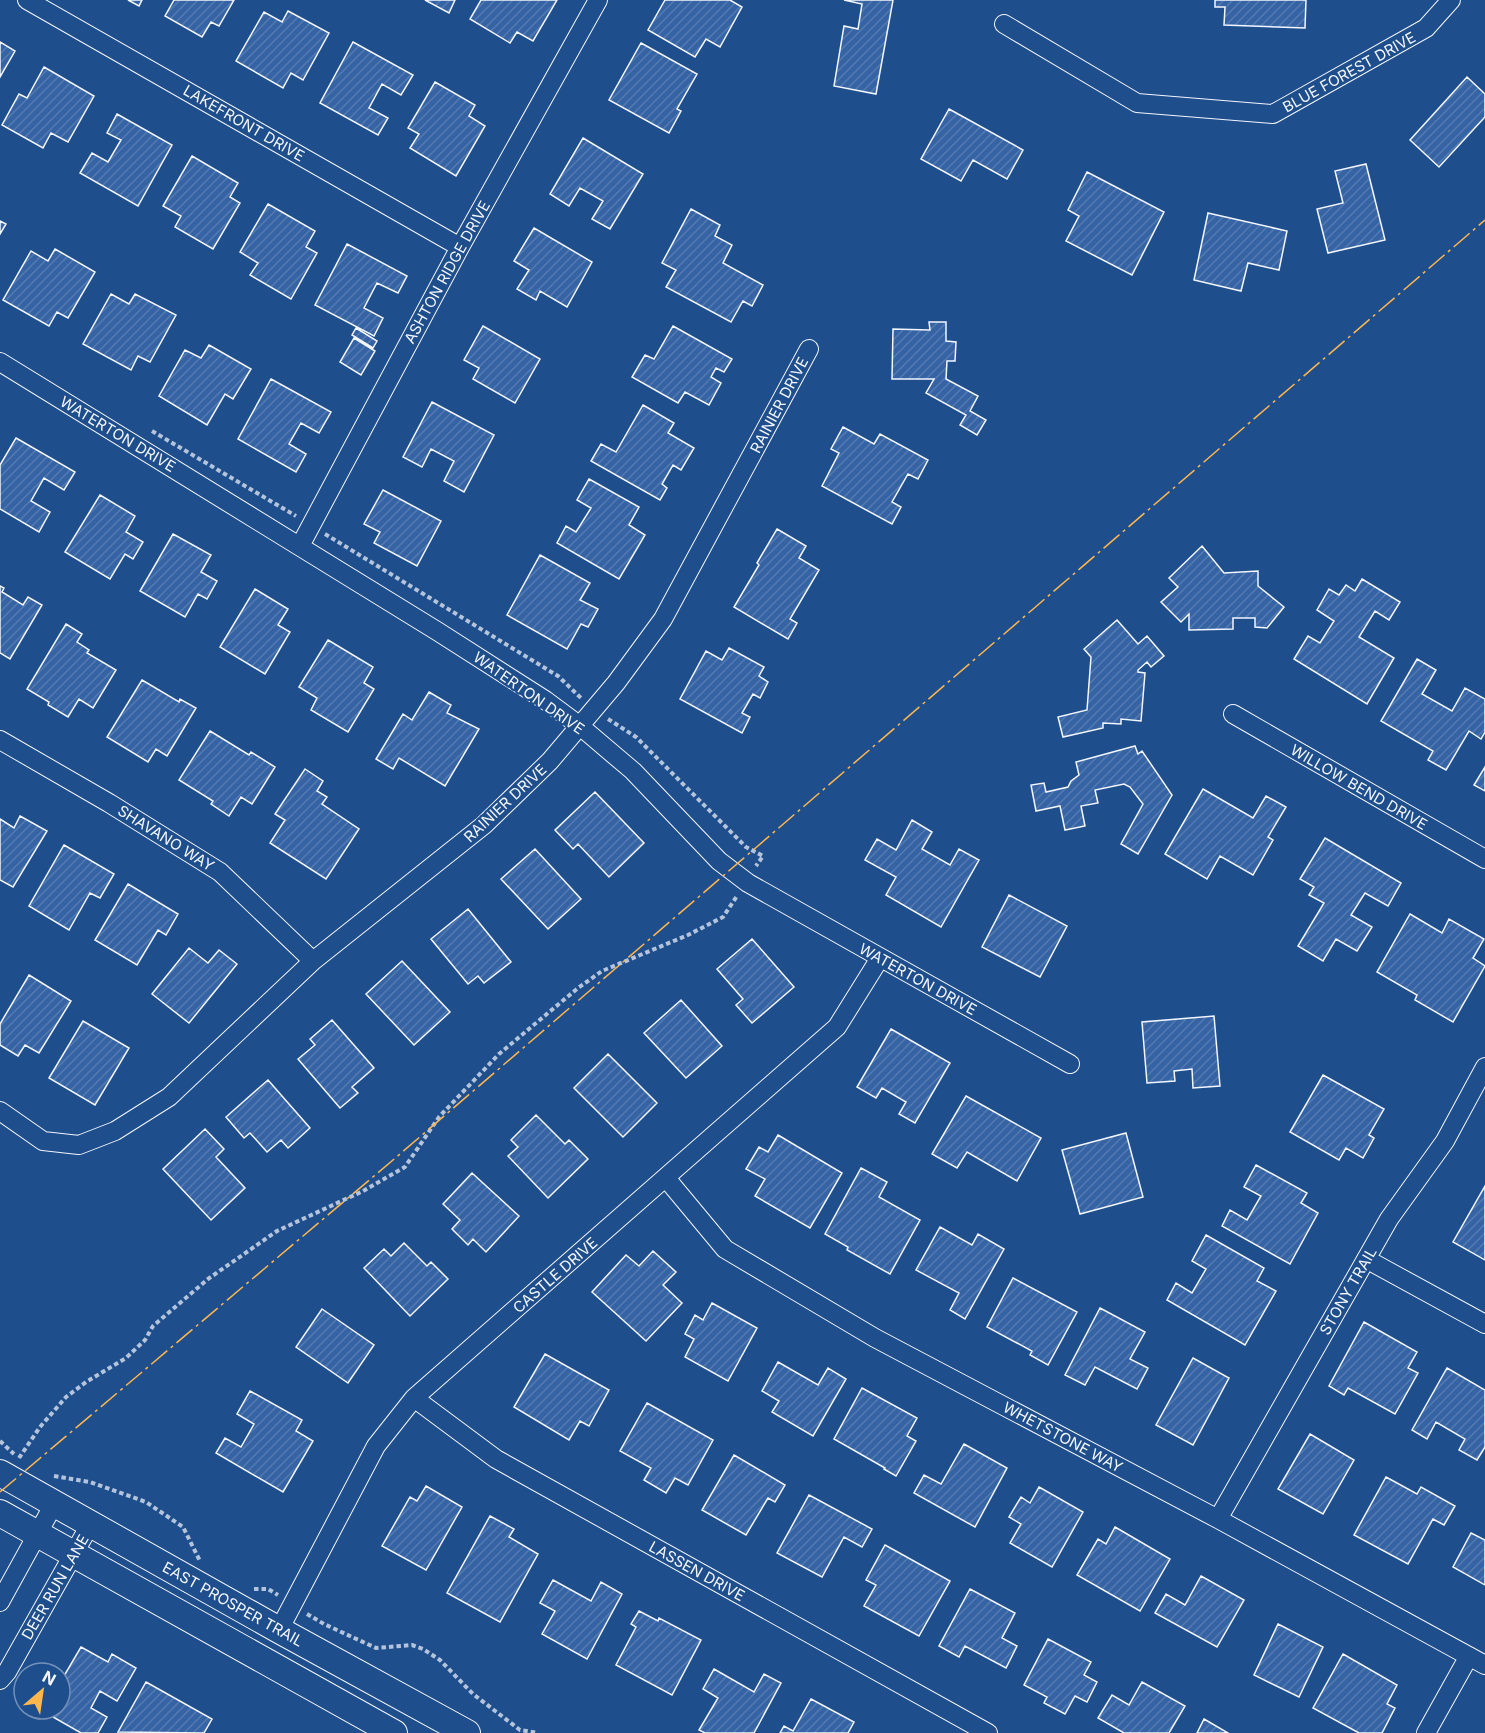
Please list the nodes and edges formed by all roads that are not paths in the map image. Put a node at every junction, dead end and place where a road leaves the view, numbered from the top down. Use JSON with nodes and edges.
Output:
{"nodes":[{"id":1,"x":27,"y":0,"type":"edge"},
{"id":2,"x":598,"y":0,"type":"edge"},
{"id":3,"x":1451,"y":0,"type":"edge"},
{"id":4,"x":1004,"y":24,"type":"dead end"},
{"id":5,"x":460,"y":247,"type":"junction"},
{"id":6,"x":809,"y":349,"type":"dead end"},
{"id":7,"x":0,"y":362,"type":"edge"},
{"id":8,"x":300,"y":546,"type":"junction"},
{"id":9,"x":1233,"y":714,"type":"dead end"},
{"id":10,"x":580,"y":726,"type":"junction"},
{"id":11,"x":0,"y":740,"type":"edge"},
{"id":12,"x":1485,"y":859,"type":"edge"},
{"id":13,"x":880,"y":958,"type":"junction"},
{"id":14,"x":313,"y":961,"type":"junction"},
{"id":15,"x":1070,"y":1064,"type":"dead end"},
{"id":16,"x":1485,"y":1067,"type":"edge"},
{"id":17,"x":0,"y":1112,"type":"edge"},
{"id":18,"x":666,"y":1178,"type":"junction"},
{"id":19,"x":1366,"y":1259,"type":"junction"},
{"id":20,"x":1485,"y":1324,"type":"edge"},
{"id":21,"x":414,"y":1398,"type":"junction"},
{"id":22,"x":0,"y":1473,"type":"edge"},
{"id":23,"x":54,"y":1504,"type":"junction"},
{"id":24,"x":0,"y":1513,"type":"edge"},
{"id":25,"x":1218,"y":1519,"type":"junction"},
{"id":26,"x":91,"y":1524,"type":"junction"},
{"id":27,"x":36,"y":1533,"type":"junction"},
{"id":28,"x":73,"y":1555,"type":"junction"},
{"id":29,"x":0,"y":1602,"type":"edge"},
{"id":30,"x":279,"y":1630,"type":"junction"},
{"id":31,"x":1477,"y":1661,"type":"edge"},
{"id":32,"x":0,"y":1680,"type":"edge"},
{"id":33,"x":394,"y":1733,"type":"edge"},
{"id":34,"x":467,"y":1733,"type":"edge"},
{"id":35,"x":988,"y":1733,"type":"edge"},
{"id":36,"x":1426,"y":1733,"type":"edge"}],
"edges":[{"from":1,"to":5,"type":"street","name":"LAKEFRONT DRIVE"},
{"from":2,"to":5,"type":"street","name":"ASHTON RIDGE DRIVE"},
{"from":3,"to":4,"type":"street","name":"BLUE FOREST DRIVE"},
{"from":5,"to":8,"type":"street","name":"ASHTON RIDGE DRIVE"},
{"from":6,"to":10,"type":"street","name":"RAINIER DRIVE"},
{"from":7,"to":8,"type":"street","name":"WATERTON DRIVE"},
{"from":8,"to":10,"type":"street","name":"WATERTON DRIVE"},
{"from":9,"to":12,"type":"street","name":"WILLOW BEND DRIVE"},
{"from":10,"to":13,"type":"street","name":"WATERTON DRIVE"},
{"from":10,"to":14,"type":"street","name":"RAINIER DRIVE"},
{"from":11,"to":14,"type":"street","name":"SHAVANO WAY"},
{"from":13,"to":15,"type":"street","name":"WATERTON DRIVE"},
{"from":13,"to":18,"type":"street","name":"CASTLE DRIVE"},
{"from":14,"to":17,"type":"street","name":"RAINIER DRIVE"},
{"from":16,"to":19,"type":"street","name":"STONY TRAIL"},
{"from":18,"to":21,"type":"street","name":"CASTLE DRIVE"},
{"from":18,"to":25,"type":"street","name":"WHETSTONE WAY"},
{"from":19,"to":20,"type":"street"},
{"from":19,"to":25,"type":"street","name":"STONY TRAIL"},
{"from":21,"to":30,"type":"street","name":"CASTLE DRIVE"},
{"from":21,"to":35,"type":"street","name":"LASSEN DRIVE"},
{"from":22,"to":23,"type":"main road","name":"EAST PROSPER TRAIL"},
{"from":23,"to":26,"type":"main road","name":"EAST PROSPER TRAIL"},
{"from":23,"to":27,"type":"street"},
{"from":24,"to":27,"type":"main road"},
{"from":25,"to":31,"type":"street","name":"WHETSTONE WAY"},
{"from":26,"to":28,"type":"street","name":"DEER RUN LANE"},
{"from":26,"to":30,"type":"main road","name":"EAST PROSPER TRAIL"},
{"from":27,"to":28,"type":"main road"},
{"from":27,"to":29,"type":"street"},
{"from":28,"to":32,"type":"street","name":"DEER RUN LANE"},
{"from":28,"to":33,"type":"main road"},
{"from":30,"to":34,"type":"main road","name":"EAST PROSPER TRAIL"},
{"from":31,"to":36,"type":"street"}]}
